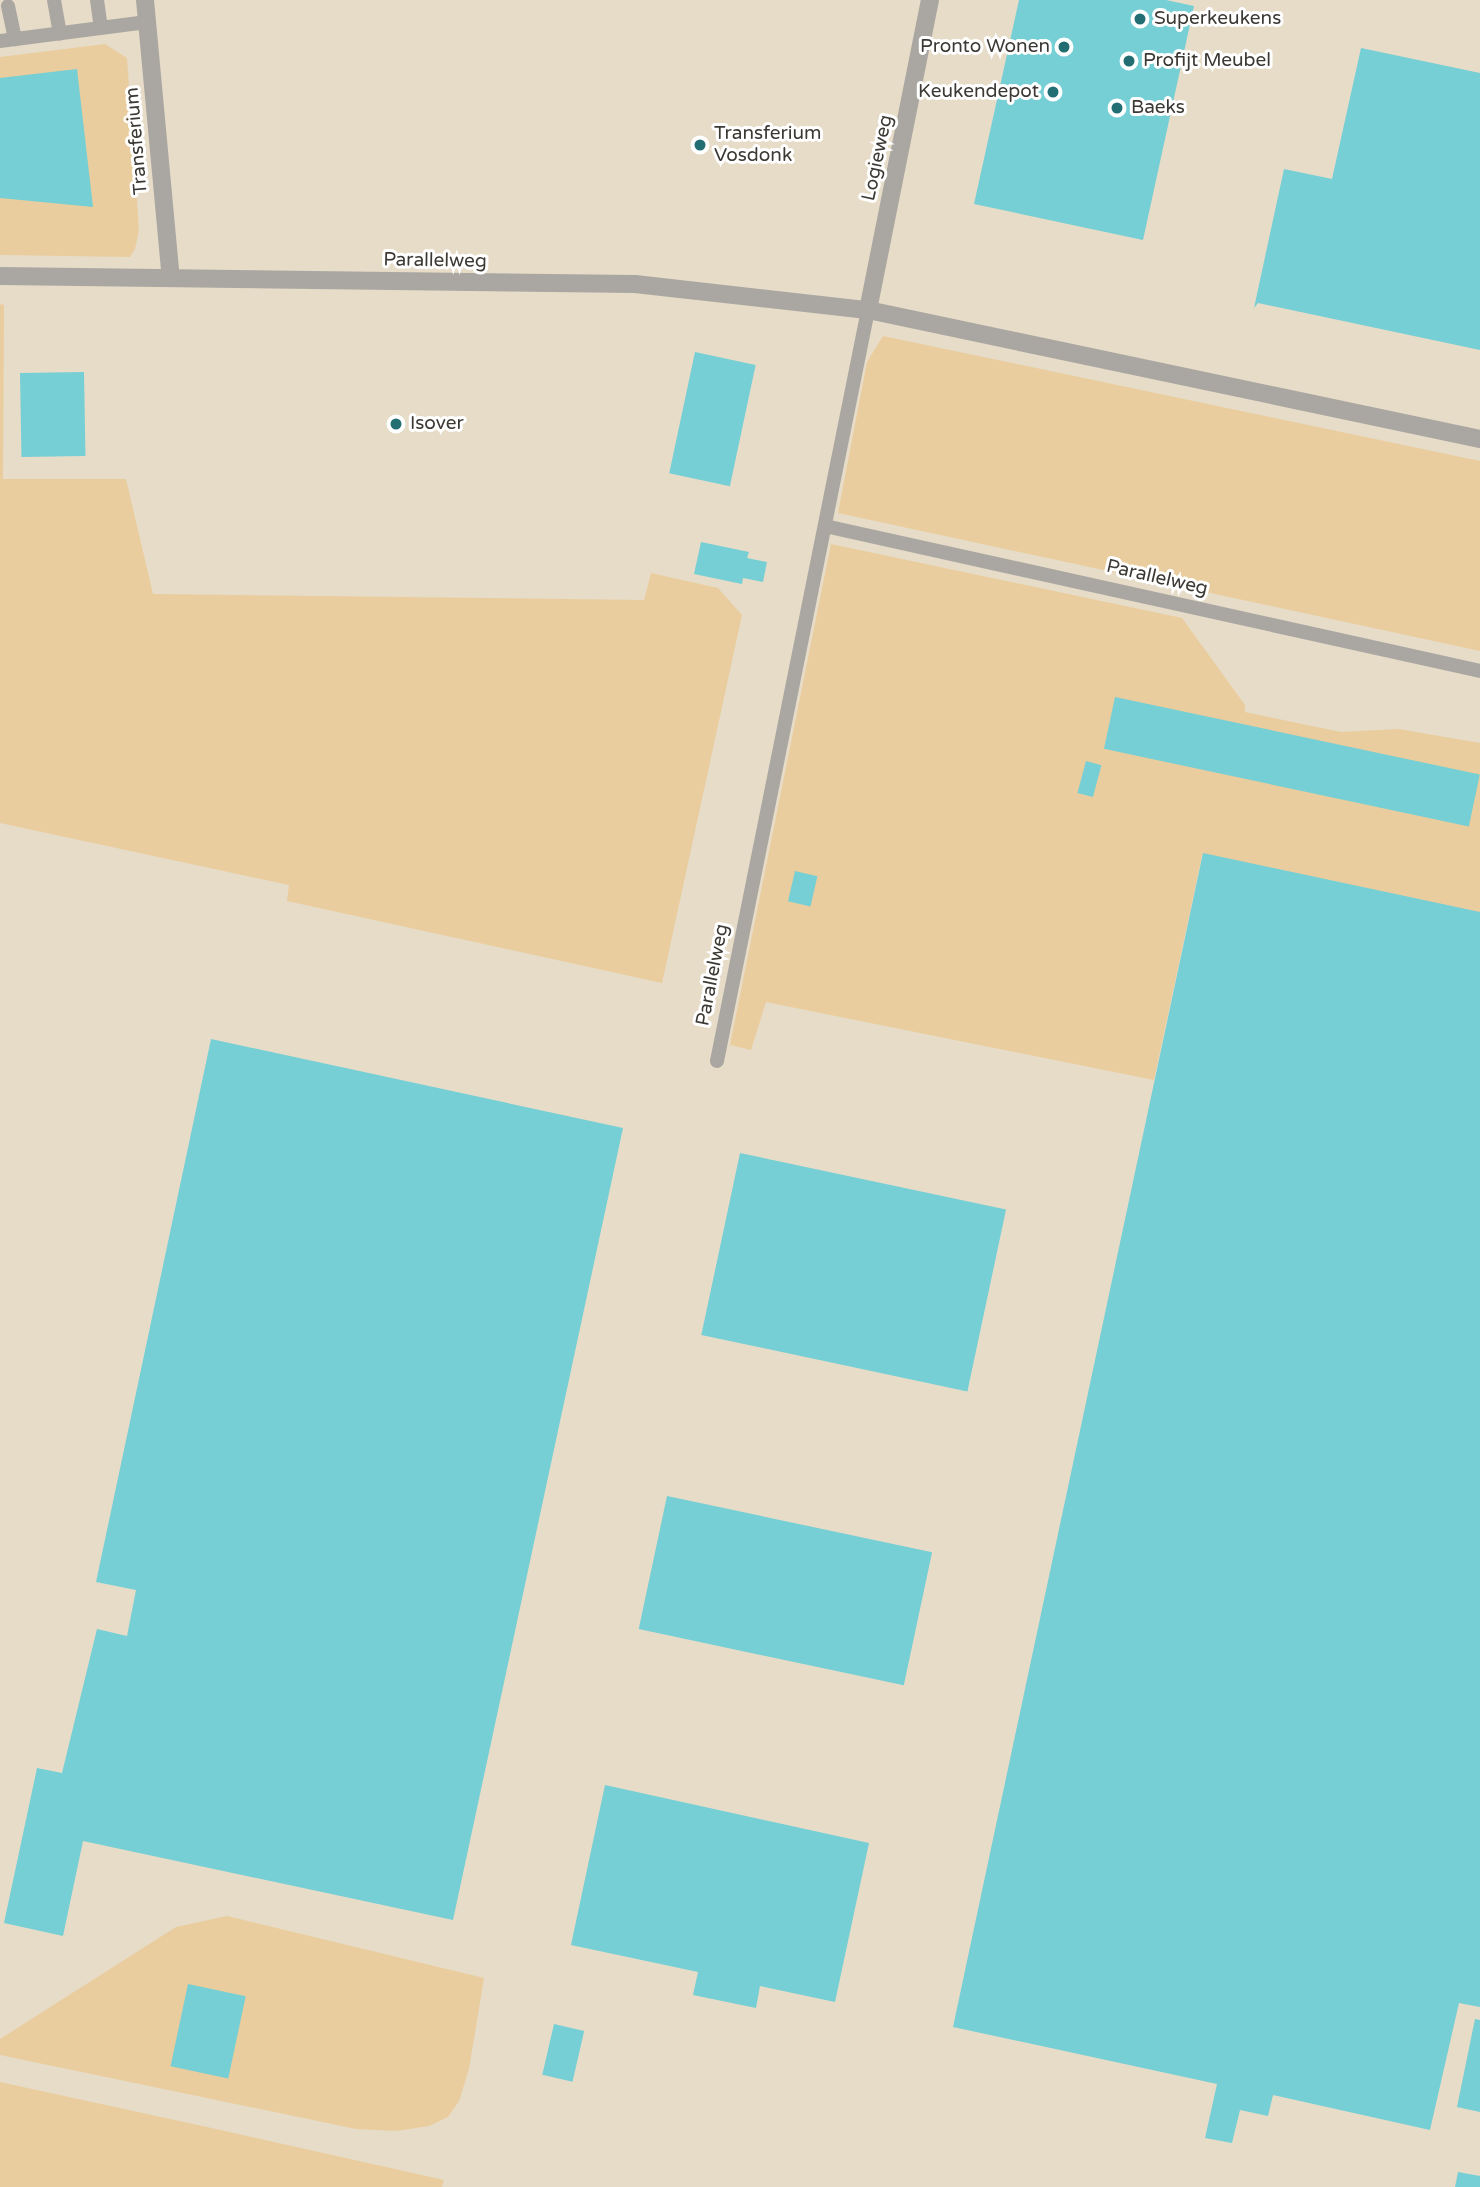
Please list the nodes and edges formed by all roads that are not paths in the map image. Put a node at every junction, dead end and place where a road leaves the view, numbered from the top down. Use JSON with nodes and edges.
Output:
{"nodes":[{"id":1,"x":54,"y":0,"type":"edge"},
{"id":2,"x":97,"y":0,"type":"edge"},
{"id":3,"x":145,"y":0,"type":"edge"},
{"id":4,"x":932,"y":5,"type":"edge"},
{"id":5,"x":8,"y":6,"type":"dead end"},
{"id":6,"x":147,"y":22,"type":"junction"},
{"id":7,"x":101,"y":28,"type":"junction"},
{"id":8,"x":60,"y":33,"type":"junction"},
{"id":9,"x":7,"y":40,"type":"edge"},
{"id":10,"x":0,"y":276,"type":"edge"},
{"id":11,"x":171,"y":278,"type":"junction"},
{"id":12,"x":868,"y":310,"type":"junction"},
{"id":13,"x":1480,"y":439,"type":"edge"},
{"id":14,"x":825,"y":526,"type":"junction"},
{"id":15,"x":1480,"y":671,"type":"edge"},
{"id":16,"x":717,"y":1061,"type":"dead end"}],
"edges":[{"from":1,"to":8,"type":"lane"},
{"from":2,"to":7,"type":"lane"},
{"from":3,"to":6,"type":"street","name":"Transferium"},
{"from":4,"to":12,"type":"street","name":"Logieweg"},
{"from":5,"to":9,"type":"lane"},
{"from":6,"to":7,"type":"lane"},
{"from":6,"to":11,"type":"street","name":"Transferium"},
{"from":7,"to":8,"type":"lane"},
{"from":8,"to":9,"type":"lane"},
{"from":10,"to":11,"type":"street","name":"Parallelweg"},
{"from":11,"to":12,"type":"street","name":"Parallelweg"},
{"from":12,"to":13,"type":"street","name":"Parallelweg"},
{"from":12,"to":14,"type":"lane","name":"Parallelweg"},
{"from":14,"to":15,"type":"lane","name":"Parallelweg"},
{"from":14,"to":16,"type":"lane","name":"Parallelweg"}]}
